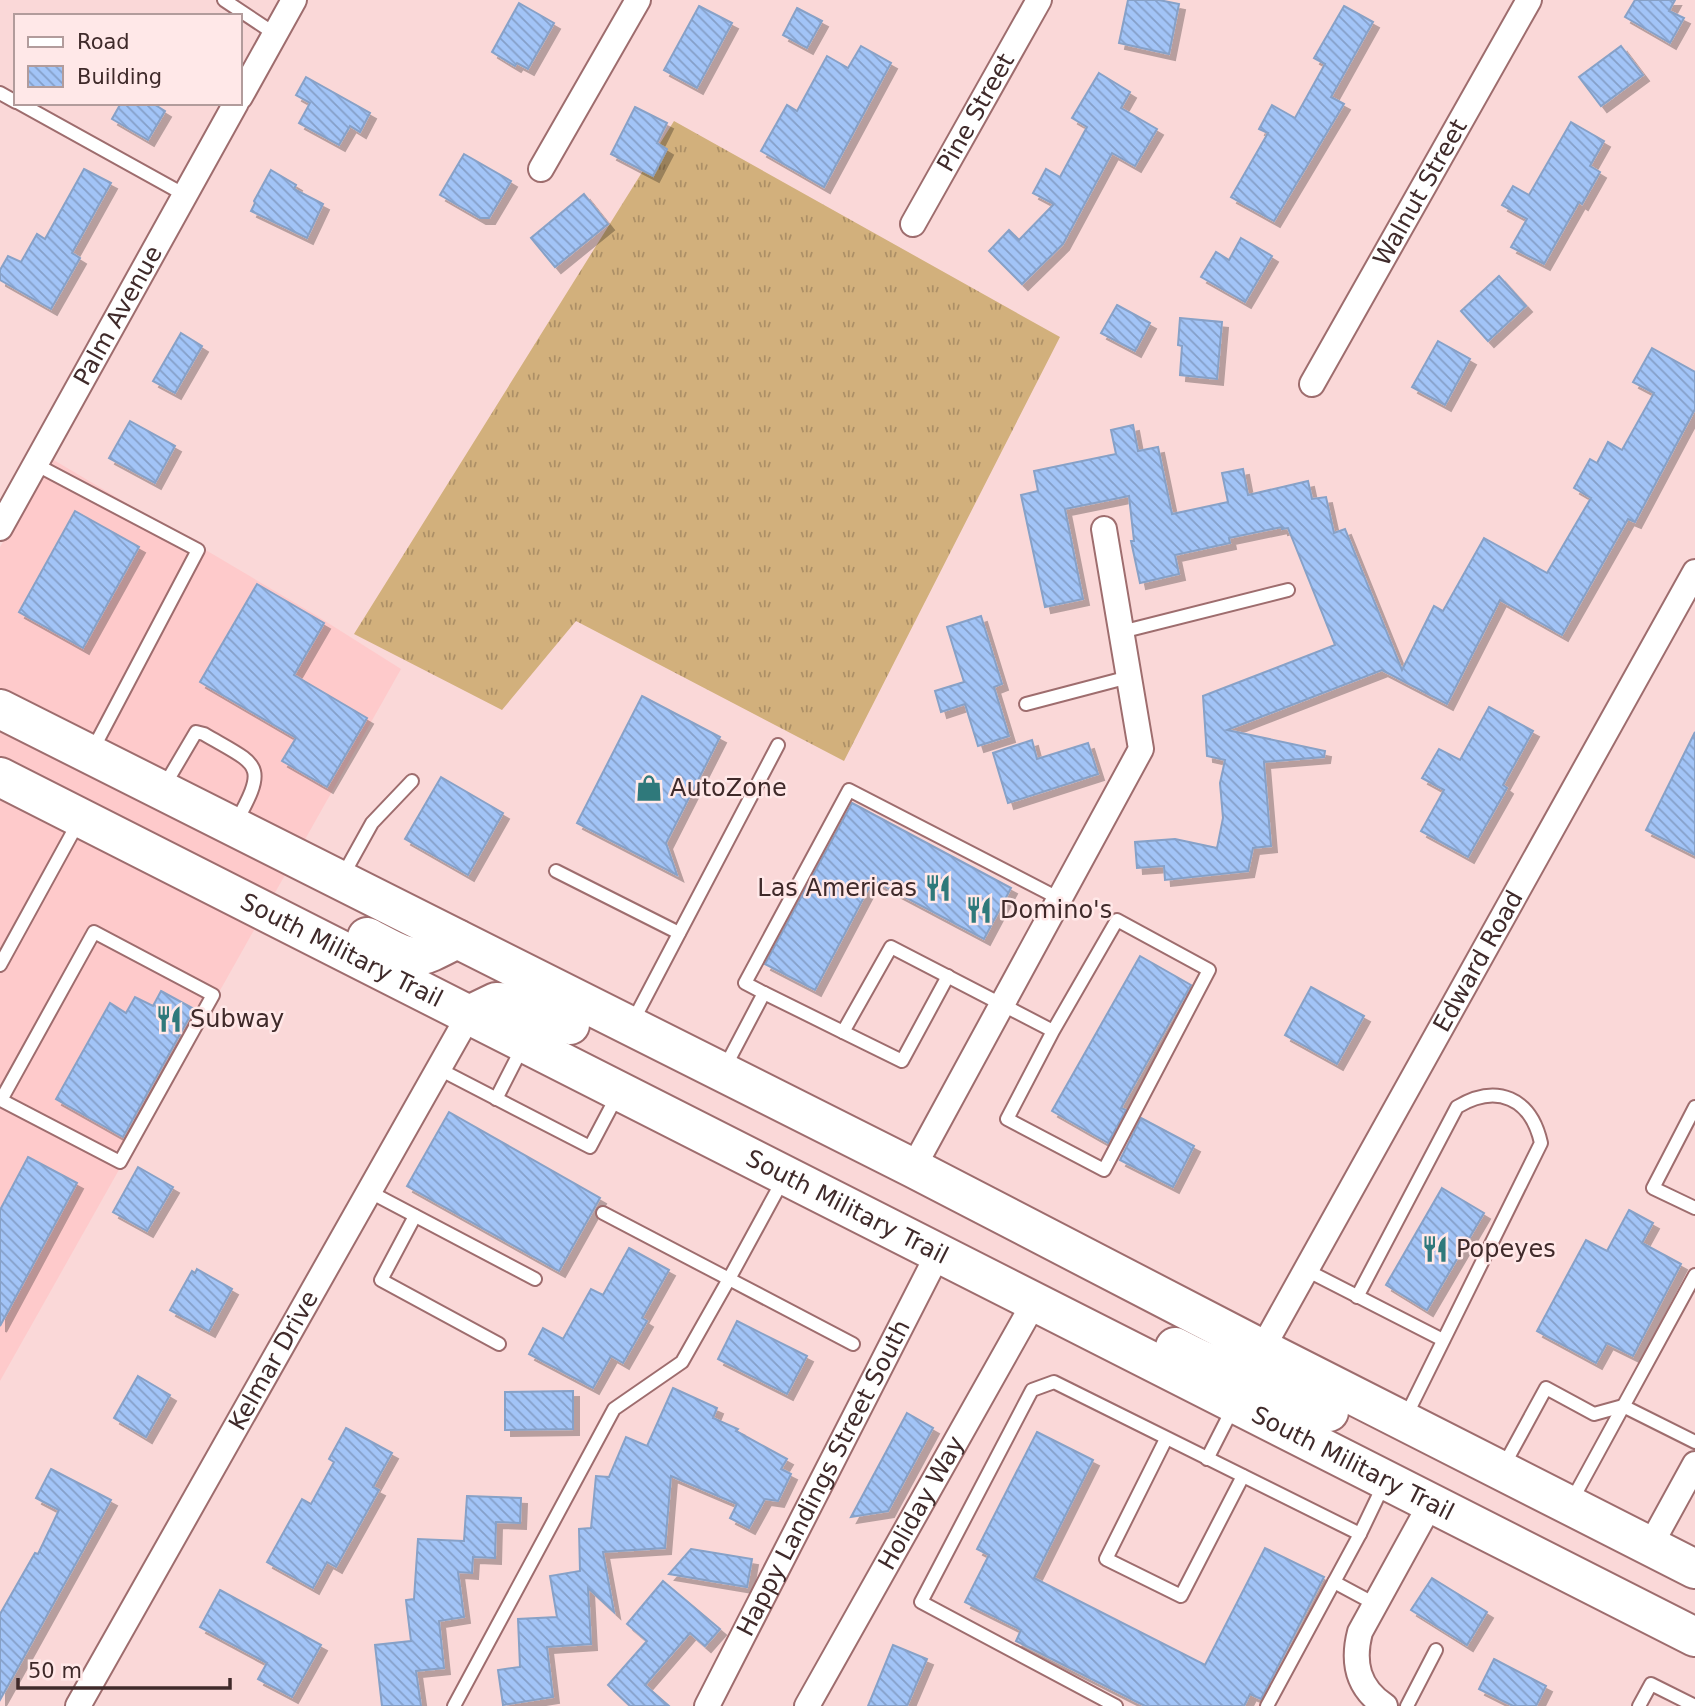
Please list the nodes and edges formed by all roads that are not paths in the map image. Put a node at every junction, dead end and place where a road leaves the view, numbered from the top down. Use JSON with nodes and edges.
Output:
{"nodes":[{"id":1,"x":224,"y":0,"type":"edge"},
{"id":2,"x":294,"y":0,"type":"edge"},
{"id":3,"x":638,"y":0,"type":"edge"},
{"id":4,"x":1039,"y":0,"type":"edge"},
{"id":5,"x":1529,"y":0,"type":"edge"},
{"id":6,"x":275,"y":34,"type":"junction"},
{"id":7,"x":242,"y":93,"type":"edge"},
{"id":8,"x":22,"y":105,"type":"edge"},
{"id":9,"x":235,"y":105,"type":"edge"},
{"id":10,"x":541,"y":169,"type":"dead end"},
{"id":11,"x":185,"y":195,"type":"junction"},
{"id":12,"x":912,"y":224,"type":"dead end"},
{"id":13,"x":1312,"y":384,"type":"dead end"},
{"id":14,"x":35,"y":464,"type":"junction"},
{"id":15,"x":0,"y":528,"type":"edge"},
{"id":16,"x":1104,"y":529,"type":"dead end"},
{"id":17,"x":1695,"y":572,"type":"edge"},
{"id":18,"x":1288,"y":590,"type":"dead end"},
{"id":19,"x":1121,"y":632,"type":"junction"},
{"id":20,"x":1129,"y":677,"type":"junction"},
{"id":21,"x":1026,"y":704,"type":"dead end"},
{"id":22,"x":0,"y":709,"type":"edge"},
{"id":23,"x":778,"y":745,"type":"dead end"},
{"id":24,"x":90,"y":754,"type":"junction"},
{"id":25,"x":0,"y":777,"type":"edge"},
{"id":26,"x":412,"y":781,"type":"dead end"},
{"id":27,"x":162,"y":791,"type":"junction"},
{"id":28,"x":80,"y":818,"type":"junction"},
{"id":29,"x":234,"y":827,"type":"junction"},
{"id":30,"x":556,"y":871,"type":"dead end"},
{"id":31,"x":340,"y":881,"type":"junction"},
{"id":32,"x":1060,"y":899,"type":"junction"},
{"id":33,"x":680,"y":933,"type":"junction"},
{"id":34,"x":457,"y":939,"type":"junction"},
{"id":35,"x":0,"y":965,"type":"edge"},
{"id":36,"x":948,"y":976,"type":"junction"},
{"id":37,"x":764,"y":993,"type":"junction"},
{"id":38,"x":1002,"y":1003,"type":"junction"},
{"id":39,"x":469,"y":1015,"type":"junction"},
{"id":40,"x":630,"y":1027,"type":"junction"},
{"id":41,"x":1053,"y":1031,"type":"junction"},
{"id":42,"x":843,"y":1032,"type":"junction"},
{"id":43,"x":524,"y":1043,"type":"junction"},
{"id":44,"x":439,"y":1069,"type":"junction"},
{"id":45,"x":722,"y":1073,"type":"junction"},
{"id":46,"x":619,"y":1091,"type":"junction"},
{"id":47,"x":496,"y":1098,"type":"junction"},
{"id":48,"x":0,"y":1100,"type":"edge"},
{"id":49,"x":1695,"y":1107,"type":"edge"},
{"id":50,"x":842,"y":1132,"type":"junction"},
{"id":51,"x":913,"y":1168,"type":"junction"},
{"id":52,"x":786,"y":1175,"type":"junction"},
{"id":53,"x":370,"y":1192,"type":"junction"},
{"id":54,"x":1695,"y":1208,"type":"edge"},
{"id":55,"x":603,"y":1213,"type":"dead end"},
{"id":56,"x":415,"y":1216,"type":"junction"},
{"id":57,"x":939,"y":1252,"type":"junction"},
{"id":58,"x":1306,"y":1270,"type":"junction"},
{"id":59,"x":1695,"y":1275,"type":"edge"},
{"id":60,"x":535,"y":1279,"type":"dead end"},
{"id":61,"x":729,"y":1279,"type":"junction"},
{"id":62,"x":1357,"y":1297,"type":"junction"},
{"id":63,"x":1049,"y":1309,"type":"junction"},
{"id":64,"x":1443,"y":1340,"type":"junction"},
{"id":65,"x":499,"y":1343,"type":"dead end"},
{"id":66,"x":853,"y":1344,"type":"dead end"},
{"id":67,"x":1262,"y":1349,"type":"junction"},
{"id":68,"x":1236,"y":1402,"type":"junction"},
{"id":69,"x":1623,"y":1406,"type":"junction"},
{"id":70,"x":1404,"y":1421,"type":"junction"},
{"id":71,"x":1166,"y":1439,"type":"junction"},
{"id":72,"x":1695,"y":1442,"type":"edge"},
{"id":73,"x":1207,"y":1459,"type":"junction"},
{"id":74,"x":1695,"y":1464,"type":"edge"},
{"id":75,"x":1501,"y":1470,"type":"junction"},
{"id":76,"x":1243,"y":1476,"type":"junction"},
{"id":77,"x":1386,"y":1481,"type":"junction"},
{"id":78,"x":1430,"y":1503,"type":"junction"},
{"id":79,"x":1569,"y":1505,"type":"junction"},
{"id":80,"x":1360,"y":1534,"type":"junction"},
{"id":81,"x":1650,"y":1546,"type":"junction"},
{"id":82,"x":1695,"y":1569,"type":"edge"},
{"id":83,"x":1334,"y":1582,"type":"junction"},
{"id":84,"x":1610,"y":1594,"type":"junction"},
{"id":85,"x":1375,"y":1604,"type":"junction"},
{"id":86,"x":1695,"y":1608,"type":"edge"},
{"id":87,"x":1695,"y":1637,"type":"edge"},
{"id":88,"x":1436,"y":1650,"type":"dead end"},
{"id":89,"x":78,"y":1706,"type":"edge"},
{"id":90,"x":454,"y":1706,"type":"edge"},
{"id":91,"x":706,"y":1706,"type":"edge"},
{"id":92,"x":807,"y":1706,"type":"edge"},
{"id":93,"x":1116,"y":1706,"type":"edge"},
{"id":94,"x":1267,"y":1706,"type":"edge"},
{"id":95,"x":1385,"y":1706,"type":"edge"},
{"id":96,"x":1407,"y":1706,"type":"edge"},
{"id":97,"x":1639,"y":1706,"type":"edge"},
{"id":98,"x":1695,"y":1706,"type":"edge"}],
"edges":[{"from":1,"to":6,"type":"lane"},
{"from":2,"to":6,"type":"street"},
{"from":3,"to":10,"type":"street"},
{"from":4,"to":12,"type":"street","name":"Pine Street"},
{"from":5,"to":13,"type":"street","name":"Walnut Street"},
{"from":6,"to":7,"type":"street"},
{"from":8,"to":11,"type":"lane"},
{"from":9,"to":11,"type":"street","name":"Palm Avenue"},
{"from":11,"to":14,"type":"street","name":"Palm Avenue"},
{"from":14,"to":15,"type":"street","name":"Palm Avenue"},
{"from":14,"to":24,"type":"lane"},
{"from":16,"to":19,"type":"street"},
{"from":17,"to":58,"type":"street","name":"Edward Road"},
{"from":18,"to":19,"type":"lane"},
{"from":19,"to":20,"type":"street"},
{"from":20,"to":21,"type":"lane"},
{"from":20,"to":32,"type":"street"},
{"from":22,"to":24,"type":"main road"},
{"from":23,"to":33,"type":"lane"},
{"from":24,"to":27,"type":"main road"},
{"from":25,"to":28,"type":"main road","name":"South Military Trail"},
{"from":26,"to":31,"type":"lane"},
{"from":27,"to":29,"type":"main road"},
{"from":27,"to":29,"type":"lane"},
{"from":28,"to":34,"type":"main road"},
{"from":28,"to":35,"type":"lane"},
{"from":28,"to":39,"type":"main road","name":"South Military Trail"},
{"from":29,"to":31,"type":"main road"},
{"from":30,"to":33,"type":"lane"},
{"from":31,"to":34,"type":"main road"},
{"from":32,"to":37,"type":"lane"},
{"from":32,"to":38,"type":"street"},
{"from":33,"to":40,"type":"lane"},
{"from":34,"to":40,"type":"main road"},
{"from":36,"to":38,"type":"lane"},
{"from":36,"to":42,"type":"lane"},
{"from":36,"to":42,"type":"lane"},
{"from":37,"to":42,"type":"lane"},
{"from":37,"to":45,"type":"lane"},
{"from":38,"to":41,"type":"lane"},
{"from":38,"to":51,"type":"street"},
{"from":39,"to":43,"type":"main road","name":"South Military Trail"},
{"from":39,"to":44,"type":"street","name":"Kelmar Drive"},
{"from":39,"to":50,"type":"main road"},
{"from":40,"to":45,"type":"main road"},
{"from":41,"to":41,"type":"lane"},
{"from":43,"to":46,"type":"main road","name":"South Military Trail"},
{"from":43,"to":47,"type":"lane"},
{"from":44,"to":47,"type":"lane"},
{"from":44,"to":53,"type":"street","name":"Kelmar Drive"},
{"from":45,"to":50,"type":"main road"},
{"from":46,"to":47,"type":"lane"},
{"from":46,"to":52,"type":"main road","name":"South Military Trail"},
{"from":48,"to":48,"type":"lane"},
{"from":49,"to":54,"type":"lane"},
{"from":50,"to":51,"type":"main road"},
{"from":51,"to":67,"type":"main road"},
{"from":52,"to":57,"type":"main road","name":"South Military Trail"},
{"from":52,"to":61,"type":"lane"},
{"from":53,"to":56,"type":"lane"},
{"from":53,"to":89,"type":"street","name":"Kelmar Drive"},
{"from":55,"to":61,"type":"lane"},
{"from":56,"to":60,"type":"lane"},
{"from":56,"to":65,"type":"lane"},
{"from":57,"to":63,"type":"main road","name":"South Military Trail"},
{"from":57,"to":91,"type":"street","name":"Happy Landings Street South"},
{"from":58,"to":62,"type":"lane"},
{"from":58,"to":67,"type":"street","name":"Edward Road"},
{"from":59,"to":69,"type":"lane"},
{"from":61,"to":66,"type":"lane"},
{"from":61,"to":90,"type":"lane"},
{"from":62,"to":64,"type":"lane"},
{"from":62,"to":64,"type":"lane"},
{"from":63,"to":67,"type":"main road"},
{"from":63,"to":68,"type":"main road","name":"South Military Trail"},
{"from":63,"to":92,"type":"street","name":"Holiday Way"},
{"from":64,"to":70,"type":"lane"},
{"from":67,"to":70,"type":"main road"},
{"from":68,"to":73,"type":"lane"},
{"from":68,"to":75,"type":"main road"},
{"from":68,"to":77,"type":"main road","name":"South Military Trail"},
{"from":69,"to":72,"type":"lane"},
{"from":69,"to":75,"type":"lane"},
{"from":69,"to":79,"type":"lane"},
{"from":70,"to":75,"type":"main road"},
{"from":71,"to":73,"type":"lane"},
{"from":71,"to":76,"type":"lane"},
{"from":71,"to":93,"type":"lane"},
{"from":73,"to":76,"type":"lane"},
{"from":74,"to":81,"type":"street"},
{"from":75,"to":79,"type":"main road"},
{"from":76,"to":80,"type":"lane"},
{"from":77,"to":78,"type":"main road","name":"South Military Trail"},
{"from":77,"to":80,"type":"lane"},
{"from":78,"to":84,"type":"main road","name":"South Military Trail"},
{"from":78,"to":85,"type":"street"},
{"from":79,"to":81,"type":"main road"},
{"from":80,"to":83,"type":"lane"},
{"from":81,"to":82,"type":"main road"},
{"from":83,"to":85,"type":"lane"},
{"from":83,"to":94,"type":"lane"},
{"from":84,"to":86,"type":"main road"},
{"from":84,"to":87,"type":"main road","name":"South Military Trail"},
{"from":85,"to":95,"type":"street"},
{"from":88,"to":96,"type":"lane"},
{"from":97,"to":98,"type":"lane"}]}
